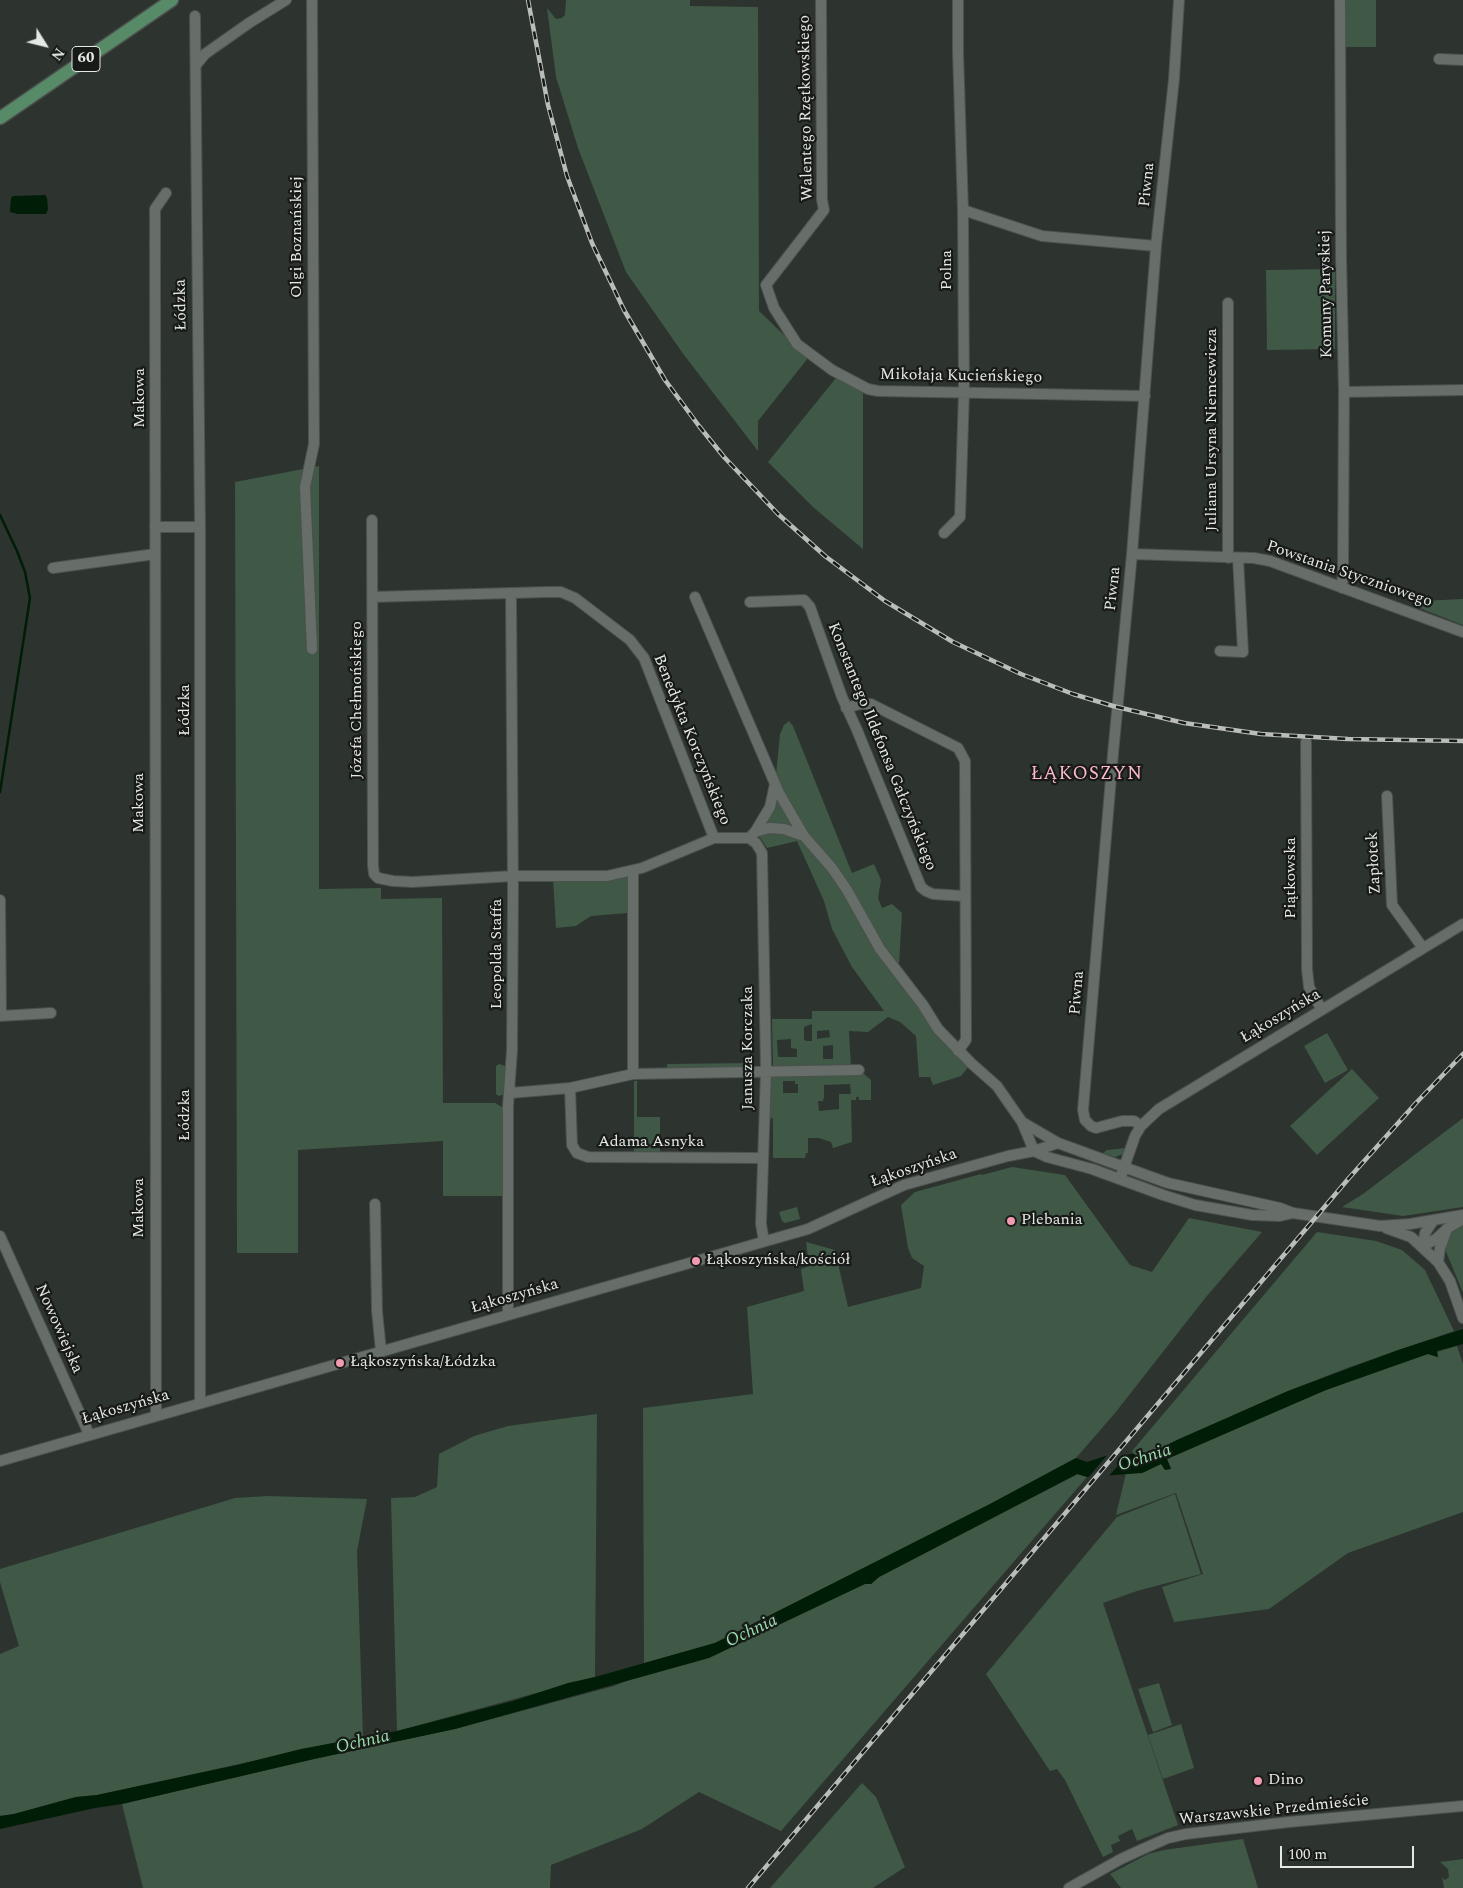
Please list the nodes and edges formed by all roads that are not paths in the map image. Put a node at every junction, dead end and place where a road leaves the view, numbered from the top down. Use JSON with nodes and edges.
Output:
{"nodes":[{"id":1,"x":172,"y":0,"type":"edge"},
{"id":2,"x":286,"y":0,"type":"edge"},
{"id":3,"x":312,"y":0,"type":"edge"},
{"id":4,"x":821,"y":0,"type":"edge"},
{"id":5,"x":958,"y":0,"type":"edge"},
{"id":6,"x":1179,"y":0,"type":"edge"},
{"id":7,"x":1340,"y":0,"type":"edge"},
{"id":8,"x":195,"y":16,"type":"dead end"},
{"id":9,"x":1439,"y":59,"type":"dead end"},
{"id":10,"x":1463,"y":60,"type":"edge"},
{"id":11,"x":196,"y":64,"type":"junction"},
{"id":12,"x":0,"y":118,"type":"edge"},
{"id":13,"x":166,"y":193,"type":"dead end"},
{"id":14,"x":963,"y":210,"type":"junction"},
{"id":15,"x":1156,"y":246,"type":"junction"},
{"id":16,"x":766,"y":285,"type":"joint"},
{"id":17,"x":1228,"y":302,"type":"dead end"},
{"id":18,"x":1463,"y":390,"type":"edge"},
{"id":19,"x":964,"y":392,"type":"junction"},
{"id":20,"x":1344,"y":392,"type":"junction"},
{"id":21,"x":1145,"y":396,"type":"junction"},
{"id":22,"x":372,"y":520,"type":"dead end"},
{"id":23,"x":200,"y":526,"type":"junction"},
{"id":24,"x":155,"y":527,"type":"junction"},
{"id":25,"x":944,"y":533,"type":"dead end"},
{"id":26,"x":155,"y":554,"type":"junction"},
{"id":27,"x":1132,"y":554,"type":"junction"},
{"id":28,"x":1233,"y":558,"type":"junction"},
{"id":29,"x":52,"y":568,"type":"dead end"},
{"id":30,"x":1342,"y":588,"type":"junction"},
{"id":31,"x":511,"y":593,"type":"junction"},
{"id":32,"x":372,"y":597,"type":"junction"},
{"id":33,"x":695,"y":597,"type":"dead end"},
{"id":34,"x":750,"y":602,"type":"dead end"},
{"id":35,"x":1463,"y":632,"type":"edge"},
{"id":36,"x":312,"y":649,"type":"dead end"},
{"id":37,"x":1220,"y":651,"type":"dead end"},
{"id":38,"x":846,"y":708,"type":"junction"},
{"id":39,"x":1306,"y":742,"type":"dead end"},
{"id":40,"x":775,"y":780,"type":"junction"},
{"id":41,"x":1387,"y":796,"type":"dead end"},
{"id":42,"x":752,"y":835,"type":"junction"},
{"id":43,"x":804,"y":836,"type":"junction"},
{"id":44,"x":714,"y":838,"type":"junction"},
{"id":45,"x":633,"y":871,"type":"junction"},
{"id":46,"x":513,"y":876,"type":"junction"},
{"id":47,"x":964,"y":896,"type":"junction"},
{"id":48,"x":0,"y":900,"type":"edge"},
{"id":49,"x":1463,"y":924,"type":"edge"},
{"id":50,"x":1423,"y":948,"type":"junction"},
{"id":51,"x":1322,"y":1010,"type":"junction"},
{"id":52,"x":51,"y":1013,"type":"dead end"},
{"id":53,"x":1,"y":1016,"type":"edge"},
{"id":54,"x":958,"y":1051,"type":"junction"},
{"id":55,"x":859,"y":1070,"type":"dead end"},
{"id":56,"x":766,"y":1071,"type":"junction"},
{"id":57,"x":633,"y":1074,"type":"junction"},
{"id":58,"x":570,"y":1088,"type":"junction"},
{"id":59,"x":510,"y":1093,"type":"junction"},
{"id":60,"x":1022,"y":1122,"type":"junction"},
{"id":61,"x":1141,"y":1126,"type":"junction"},
{"id":62,"x":1034,"y":1129,"type":"junction"},
{"id":63,"x":1058,"y":1143,"type":"junction"},
{"id":64,"x":1034,"y":1151,"type":"junction"},
{"id":65,"x":762,"y":1158,"type":"junction"},
{"id":66,"x":1124,"y":1167,"type":"junction"},
{"id":67,"x":1120,"y":1180,"type":"junction"},
{"id":68,"x":375,"y":1204,"type":"dead end"},
{"id":69,"x":1293,"y":1213,"type":"junction"},
{"id":70,"x":1463,"y":1215,"type":"edge"},
{"id":71,"x":1463,"y":1219,"type":"edge"},
{"id":72,"x":1433,"y":1221,"type":"junction"},
{"id":73,"x":1380,"y":1226,"type":"junction"},
{"id":74,"x":1448,"y":1228,"type":"junction"},
{"id":75,"x":0,"y":1236,"type":"edge"},
{"id":76,"x":764,"y":1242,"type":"junction"},
{"id":77,"x":1423,"y":1246,"type":"junction"},
{"id":78,"x":1438,"y":1262,"type":"junction"},
{"id":79,"x":1461,"y":1313,"type":"edge"},
{"id":80,"x":508,"y":1315,"type":"junction"},
{"id":81,"x":381,"y":1351,"type":"junction"},
{"id":82,"x":200,"y":1403,"type":"junction"},
{"id":83,"x":156,"y":1416,"type":"junction"},
{"id":84,"x":89,"y":1434,"type":"junction"},
{"id":85,"x":0,"y":1461,"type":"edge"},
{"id":86,"x":1463,"y":1806,"type":"edge"},
{"id":87,"x":1069,"y":1888,"type":"edge"}],
"edges":[{"from":1,"to":12,"type":"main road","number":"60"},
{"from":2,"to":11,"type":"street"},
{"from":3,"to":36,"type":"street","name":"Olgi Boznańskiej"},
{"from":4,"to":16,"type":"street","name":"Walentego Rzętkowskiego"},
{"from":5,"to":14,"type":"street","name":"Polna"},
{"from":6,"to":15,"type":"street","name":"Piwna"},
{"from":7,"to":20,"type":"street","name":"Komuny Paryskiej"},
{"from":8,"to":11,"type":"street","name":"Łódzka"},
{"from":9,"to":10,"type":"street"},
{"from":11,"to":23,"type":"street","name":"Łódzka"},
{"from":13,"to":24,"type":"street","name":"Makowa"},
{"from":14,"to":15,"type":"street"},
{"from":14,"to":19,"type":"street","name":"Polna"},
{"from":15,"to":21,"type":"street","name":"Piwna"},
{"from":16,"to":19,"type":"street","name":"Mikołaja Kucieńskiego"},
{"from":17,"to":28,"type":"street","name":"Juliana Ursyna Niemcewicza"},
{"from":18,"to":20,"type":"street"},
{"from":19,"to":21,"type":"street","name":"Mikołaja Kucieńskiego"},
{"from":19,"to":25,"type":"street","name":"Polna"},
{"from":20,"to":30,"type":"street","name":"Komuny Paryskiej"},
{"from":21,"to":27,"type":"street","name":"Piwna"},
{"from":22,"to":32,"type":"street","name":"Józefa Chełmońskiego"},
{"from":23,"to":24,"type":"street"},
{"from":23,"to":82,"type":"street","name":"Łódzka"},
{"from":24,"to":26,"type":"street","name":"Makowa"},
{"from":26,"to":29,"type":"street"},
{"from":26,"to":83,"type":"street","name":"Makowa"},
{"from":27,"to":28,"type":"street","name":"Powstania Styczniowego"},
{"from":27,"to":61,"type":"street","name":"Piwna"},
{"from":28,"to":30,"type":"street","name":"Powstania Styczniowego"},
{"from":28,"to":37,"type":"street","name":"Juliana Ursyna Niemcewicza"},
{"from":30,"to":35,"type":"street","name":"Powstania Styczniowego"},
{"from":31,"to":32,"type":"street","name":"Benedykta Korczyńskiego"},
{"from":31,"to":44,"type":"street","name":"Benedykta Korczyńskiego"},
{"from":31,"to":46,"type":"street","name":"Leopolda Staffa"},
{"from":32,"to":46,"type":"street","name":"Józefa Chełmońskiego"},
{"from":33,"to":40,"type":"street"},
{"from":34,"to":38,"type":"street","name":"Konstantego Ildefonsa Gałczyńskiego"},
{"from":38,"to":47,"type":"street","name":"Konstantego Ildefonsa Gałczyńskiego"},
{"from":38,"to":47,"type":"street"},
{"from":39,"to":51,"type":"street","name":"Piątkowska"},
{"from":40,"to":42,"type":"street"},
{"from":40,"to":43,"type":"street"},
{"from":41,"to":50,"type":"street","name":"Zapłotek"},
{"from":42,"to":43,"type":"street"},
{"from":42,"to":44,"type":"street"},
{"from":42,"to":56,"type":"street","name":"Janusza Korczaka"},
{"from":43,"to":54,"type":"street"},
{"from":44,"to":45,"type":"street"},
{"from":45,"to":46,"type":"street"},
{"from":45,"to":57,"type":"street"},
{"from":46,"to":59,"type":"street","name":"Leopolda Staffa"},
{"from":47,"to":54,"type":"street"},
{"from":48,"to":53,"type":"street"},
{"from":49,"to":50,"type":"street","name":"Łąkoszyńska"},
{"from":50,"to":51,"type":"street","name":"Łąkoszyńska"},
{"from":51,"to":61,"type":"street","name":"Łąkoszyńska"},
{"from":52,"to":53,"type":"street"},
{"from":54,"to":60,"type":"street"},
{"from":55,"to":56,"type":"street"},
{"from":56,"to":57,"type":"street"},
{"from":56,"to":65,"type":"street","name":"Janusza Korczaka"},
{"from":57,"to":58,"type":"street"},
{"from":58,"to":59,"type":"street"},
{"from":58,"to":65,"type":"street","name":"Adama Asnyka"},
{"from":59,"to":80,"type":"street","name":"Leopolda Staffa"},
{"from":60,"to":62,"type":"street"},
{"from":60,"to":64,"type":"street"},
{"from":61,"to":66,"type":"street","name":"Łąkoszyńska"},
{"from":62,"to":63,"type":"street"},
{"from":62,"to":64,"type":"street"},
{"from":63,"to":64,"type":"street","name":"Łąkoszyńska"},
{"from":63,"to":66,"type":"street"},
{"from":64,"to":67,"type":"street"},
{"from":64,"to":76,"type":"street","name":"Łąkoszyńska"},
{"from":65,"to":76,"type":"street","name":"Janusza Korczaka"},
{"from":66,"to":67,"type":"street","name":"Łąkoszyńska"},
{"from":66,"to":69,"type":"street"},
{"from":67,"to":69,"type":"street"},
{"from":68,"to":81,"type":"street"},
{"from":69,"to":73,"type":"street"},
{"from":70,"to":72,"type":"street"},
{"from":71,"to":74,"type":"street"},
{"from":72,"to":73,"type":"street"},
{"from":72,"to":77,"type":"street"},
{"from":73,"to":77,"type":"street"},
{"from":74,"to":77,"type":"street"},
{"from":74,"to":78,"type":"street"},
{"from":75,"to":84,"type":"street","name":"Nowowiejska"},
{"from":76,"to":80,"type":"street","name":"Łąkoszyńska"},
{"from":77,"to":78,"type":"street"},
{"from":78,"to":79,"type":"street"},
{"from":80,"to":81,"type":"street","name":"Łąkoszyńska"},
{"from":81,"to":82,"type":"street","name":"Łąkoszyńska"},
{"from":82,"to":83,"type":"street","name":"Łąkoszyńska"},
{"from":83,"to":84,"type":"street","name":"Łąkoszyńska"},
{"from":84,"to":85,"type":"street","name":"Łąkoszyńska"},
{"from":86,"to":87,"type":"street","name":"Warszawskie Przedmieście"}]}
